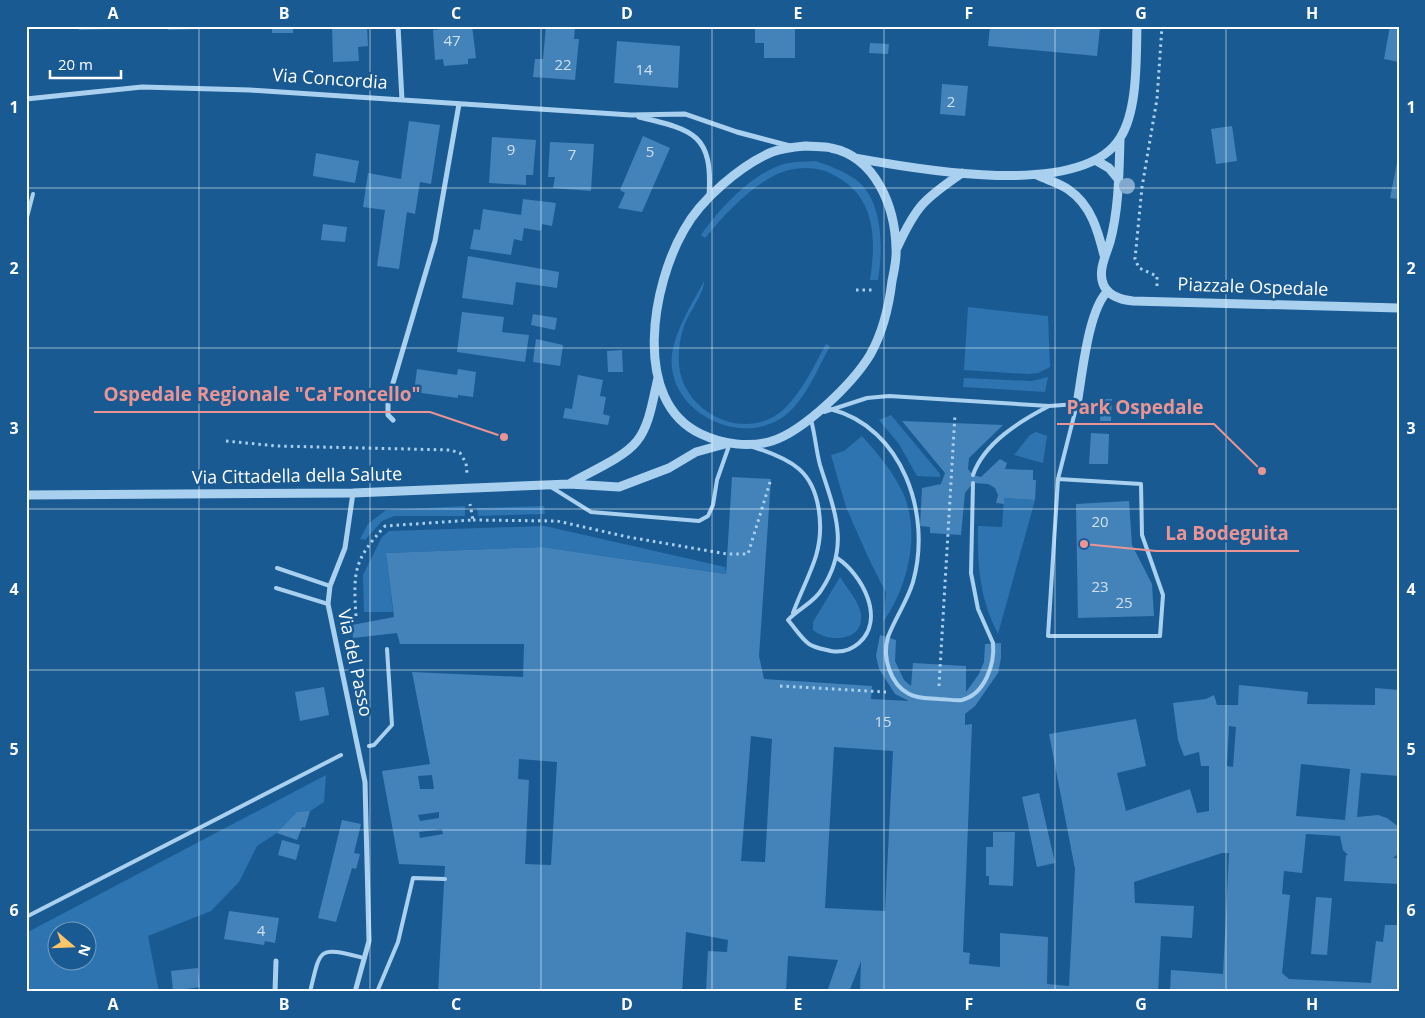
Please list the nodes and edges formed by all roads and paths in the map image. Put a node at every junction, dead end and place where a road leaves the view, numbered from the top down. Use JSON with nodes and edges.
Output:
{"nodes":[{"id":1,"x":398,"y":26,"type":"edge"},
{"id":2,"x":1137,"y":26,"type":"edge"},
{"id":3,"x":1162,"y":26,"type":"edge"},
{"id":4,"x":26,"y":99,"type":"edge"},
{"id":5,"x":402,"y":100,"type":"junction"},
{"id":6,"x":459,"y":104,"type":"junction"},
{"id":7,"x":631,"y":115,"type":"junction"},
{"id":8,"x":1120,"y":139,"type":"junction"},
{"id":9,"x":796,"y":147,"type":"junction"},
{"id":10,"x":854,"y":158,"type":"junction"},
{"id":11,"x":1097,"y":161,"type":"junction"},
{"id":12,"x":962,"y":173,"type":"junction"},
{"id":13,"x":1034,"y":174,"type":"junction"},
{"id":14,"x":1118,"y":179,"type":"junction"},
{"id":15,"x":33,"y":194,"type":"dead end"},
{"id":16,"x":709,"y":197,"type":"junction"},
{"id":17,"x":26,"y":222,"type":"edge"},
{"id":18,"x":897,"y":248,"type":"junction"},
{"id":19,"x":1104,"y":256,"type":"junction"},
{"id":20,"x":1157,"y":289,"type":"dead end"},
{"id":21,"x":856,"y":290,"type":"dead end"},
{"id":22,"x":875,"y":290,"type":"dead end"},
{"id":23,"x":1108,"y":291,"type":"junction"},
{"id":24,"x":1399,"y":308,"type":"edge"},
{"id":25,"x":658,"y":378,"type":"junction"},
{"id":26,"x":1076,"y":404,"type":"junction"},
{"id":27,"x":1049,"y":406,"type":"junction"},
{"id":28,"x":830,"y":409,"type":"junction"},
{"id":29,"x":956,"y":414,"type":"dead end"},
{"id":30,"x":810,"y":417,"type":"junction"},
{"id":31,"x":394,"y":420,"type":"dead end"},
{"id":32,"x":730,"y":443,"type":"junction"},
{"id":33,"x":745,"y":444,"type":"junction"},
{"id":34,"x":973,"y":475,"type":"dead end"},
{"id":35,"x":1058,"y":479,"type":"junction"},
{"id":36,"x":973,"y":483,"type":"dead end"},
{"id":37,"x":569,"y":484,"type":"junction"},
{"id":38,"x":547,"y":485,"type":"junction"},
{"id":39,"x":353,"y":493,"type":"junction"},
{"id":40,"x":26,"y":495,"type":"edge"},
{"id":41,"x":837,"y":558,"type":"junction"},
{"id":42,"x":277,"y":568,"type":"dead end"},
{"id":43,"x":330,"y":586,"type":"junction"},
{"id":44,"x":276,"y":588,"type":"dead end"},
{"id":45,"x":328,"y":604,"type":"junction"},
{"id":46,"x":792,"y":616,"type":"junction"},
{"id":47,"x":942,"y":632,"type":"dead end"},
{"id":48,"x":387,"y":649,"type":"dead end"},
{"id":49,"x":369,"y":746,"type":"dead end"},
{"id":50,"x":341,"y":754,"type":"dead end"},
{"id":51,"x":445,"y":879,"type":"dead end"},
{"id":52,"x":26,"y":917,"type":"edge"},
{"id":53,"x":364,"y":958,"type":"junction"},
{"id":54,"x":276,"y":961,"type":"dead end"},
{"id":55,"x":275,"y":992,"type":"edge"},
{"id":56,"x":310,"y":992,"type":"edge"},
{"id":57,"x":355,"y":992,"type":"edge"},
{"id":58,"x":376,"y":992,"type":"edge"}],
"edges":[{"from":1,"to":5,"type":"street"},
{"from":2,"to":8,"type":"street"},
{"from":3,"to":20,"type":"path"},
{"from":4,"to":5,"type":"street","name":"Via Concordia"},
{"from":5,"to":6,"type":"street","name":"Via Concordia"},
{"from":6,"to":7,"type":"street","name":"Via Concordia"},
{"from":6,"to":31,"type":"street"},
{"from":7,"to":9,"type":"street","name":"Via Concordia"},
{"from":7,"to":16,"type":"street","name":"Via Concordia"},
{"from":8,"to":11,"type":"street"},
{"from":8,"to":14,"type":"street"},
{"from":9,"to":10,"type":"street"},
{"from":9,"to":16,"type":"street"},
{"from":10,"to":12,"type":"street"},
{"from":10,"to":18,"type":"street"},
{"from":11,"to":13,"type":"street"},
{"from":11,"to":14,"type":"street"},
{"from":12,"to":13,"type":"street"},
{"from":12,"to":18,"type":"street"},
{"from":13,"to":19,"type":"street"},
{"from":14,"to":19,"type":"street"},
{"from":15,"to":17,"type":"lane"},
{"from":16,"to":25,"type":"street"},
{"from":18,"to":30,"type":"street"},
{"from":19,"to":23,"type":"street"},
{"from":21,"to":22,"type":"path"},
{"from":23,"to":24,"type":"street","name":"Piazzale Ospedale"},
{"from":23,"to":26,"type":"street"},
{"from":25,"to":32,"type":"street"},
{"from":25,"to":37,"type":"street","name":"Via Cittadella della Salute"},
{"from":26,"to":27,"type":"lane"},
{"from":26,"to":35,"type":"lane"},
{"from":27,"to":28,"type":"lane"},
{"from":27,"to":34,"type":"lane"},
{"from":28,"to":30,"type":"lane"},
{"from":28,"to":36,"type":"lane","bridge":true},
{"from":29,"to":47,"type":"path"},
{"from":30,"to":33,"type":"street"},
{"from":30,"to":41,"type":"lane"},
{"from":32,"to":33,"type":"street"},
{"from":32,"to":37,"type":"street","name":"Via Cittadella della Salute"},
{"from":32,"to":38,"type":"lane"},
{"from":33,"to":46,"type":"lane"},
{"from":35,"to":35,"type":"lane"},
{"from":37,"to":38,"type":"street","name":"Via Cittadella della Salute"},
{"from":38,"to":39,"type":"street","name":"Via Cittadella della Salute"},
{"from":39,"to":40,"type":"street","name":"Via Cittadella della Salute"},
{"from":39,"to":43,"type":"street","name":"Via del Passo"},
{"from":41,"to":46,"type":"lane"},
{"from":41,"to":46,"type":"lane"},
{"from":42,"to":43,"type":"lane"},
{"from":43,"to":45,"type":"street","name":"Via del Passo"},
{"from":44,"to":45,"type":"lane"},
{"from":45,"to":53,"type":"street","name":"Via del Passo"},
{"from":48,"to":49,"type":"lane"},
{"from":50,"to":52,"type":"lane"},
{"from":51,"to":58,"type":"lane"},
{"from":53,"to":56,"type":"lane"},
{"from":53,"to":57,"type":"street","name":"Via del Passo"},
{"from":54,"to":55,"type":"street"}]}
